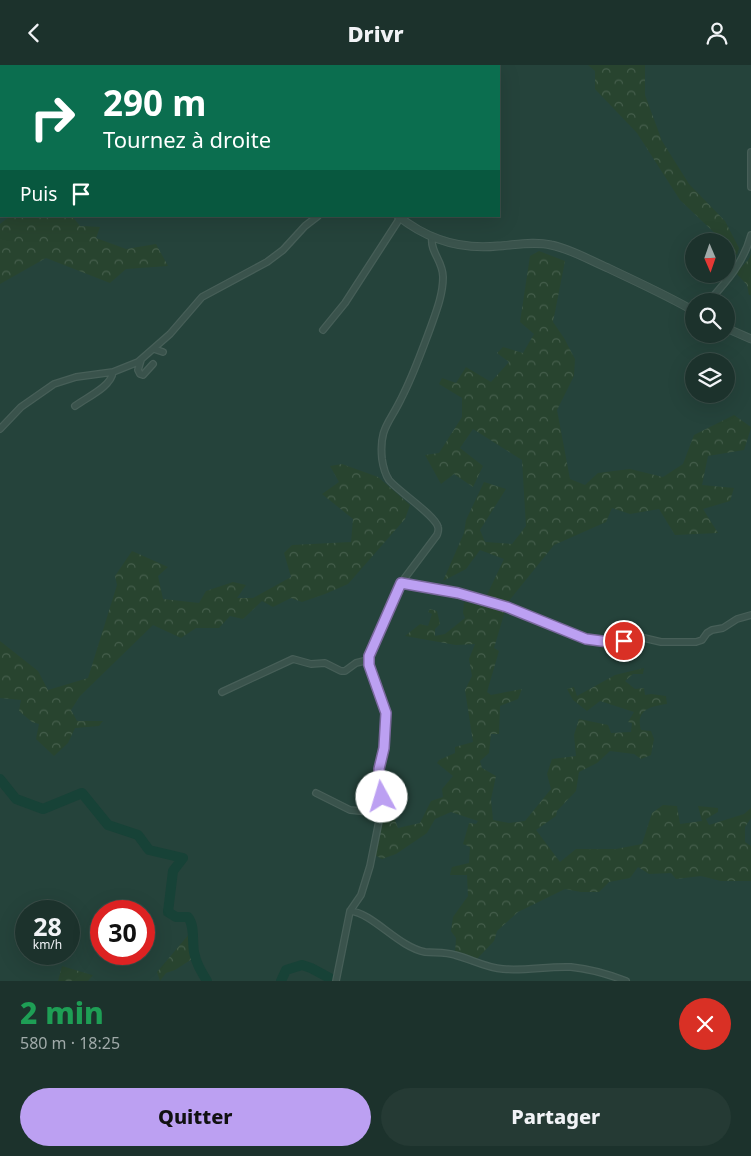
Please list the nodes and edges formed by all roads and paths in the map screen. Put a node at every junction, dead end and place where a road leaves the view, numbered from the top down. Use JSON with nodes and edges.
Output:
{"nodes":[{"id":1,"x":751,"y":152,"type":"edge"},
{"id":2,"x":751,"y":187,"type":"edge"},
{"id":3,"x":317,"y":217,"type":"edge"},
{"id":4,"x":399,"y":217,"type":"edge"},
{"id":5,"x":751,"y":235,"type":"edge"},
{"id":6,"x":432,"y":238,"type":"junction"},
{"id":7,"x":716,"y":293,"type":"edge"},
{"id":8,"x":685,"y":306,"type":"edge"},
{"id":9,"x":323,"y":330,"type":"dead end"},
{"id":10,"x":735,"y":332,"type":"edge"},
{"id":11,"x":751,"y":339,"type":"edge"},
{"id":12,"x":154,"y":349,"type":"junction"},
{"id":13,"x":163,"y":352,"type":"dead end"},
{"id":14,"x":141,"y":360,"type":"junction"},
{"id":15,"x":153,"y":364,"type":"dead end"},
{"id":16,"x":113,"y":372,"type":"junction"},
{"id":17,"x":75,"y":406,"type":"dead end"},
{"id":18,"x":0,"y":429,"type":"edge"},
{"id":19,"x":401,"y":583,"type":"junction"},
{"id":20,"x":751,"y":615,"type":"edge"},
{"id":21,"x":368,"y":660,"type":"junction"},
{"id":22,"x":222,"y":691,"type":"dead end"},
{"id":23,"x":316,"y":793,"type":"dead end"},
{"id":24,"x":379,"y":819,"type":"junction"},
{"id":25,"x":350,"y":911,"type":"junction"},
{"id":26,"x":336,"y":980,"type":"edge"},
{"id":27,"x":626,"y":981,"type":"edge"}],
"edges":[{"from":1,"to":2,"type":"street"},
{"from":3,"to":12,"type":"street"},
{"from":4,"to":6,"type":"street"},
{"from":4,"to":9,"type":"street"},
{"from":5,"to":7,"type":"street"},
{"from":6,"to":8,"type":"street"},
{"from":6,"to":19,"type":"street"},
{"from":10,"to":11,"type":"street"},
{"from":12,"to":13,"type":"street"},
{"from":12,"to":14,"type":"street"},
{"from":14,"to":15,"type":"street"},
{"from":14,"to":16,"type":"street"},
{"from":16,"to":17,"type":"street"},
{"from":16,"to":18,"type":"street"},
{"from":19,"to":20,"type":"street"},
{"from":19,"to":21,"type":"street"},
{"from":21,"to":22,"type":"street"},
{"from":21,"to":24,"type":"street"},
{"from":23,"to":24,"type":"street"},
{"from":24,"to":25,"type":"street"},
{"from":25,"to":26,"type":"street"},
{"from":25,"to":27,"type":"street"}]}
